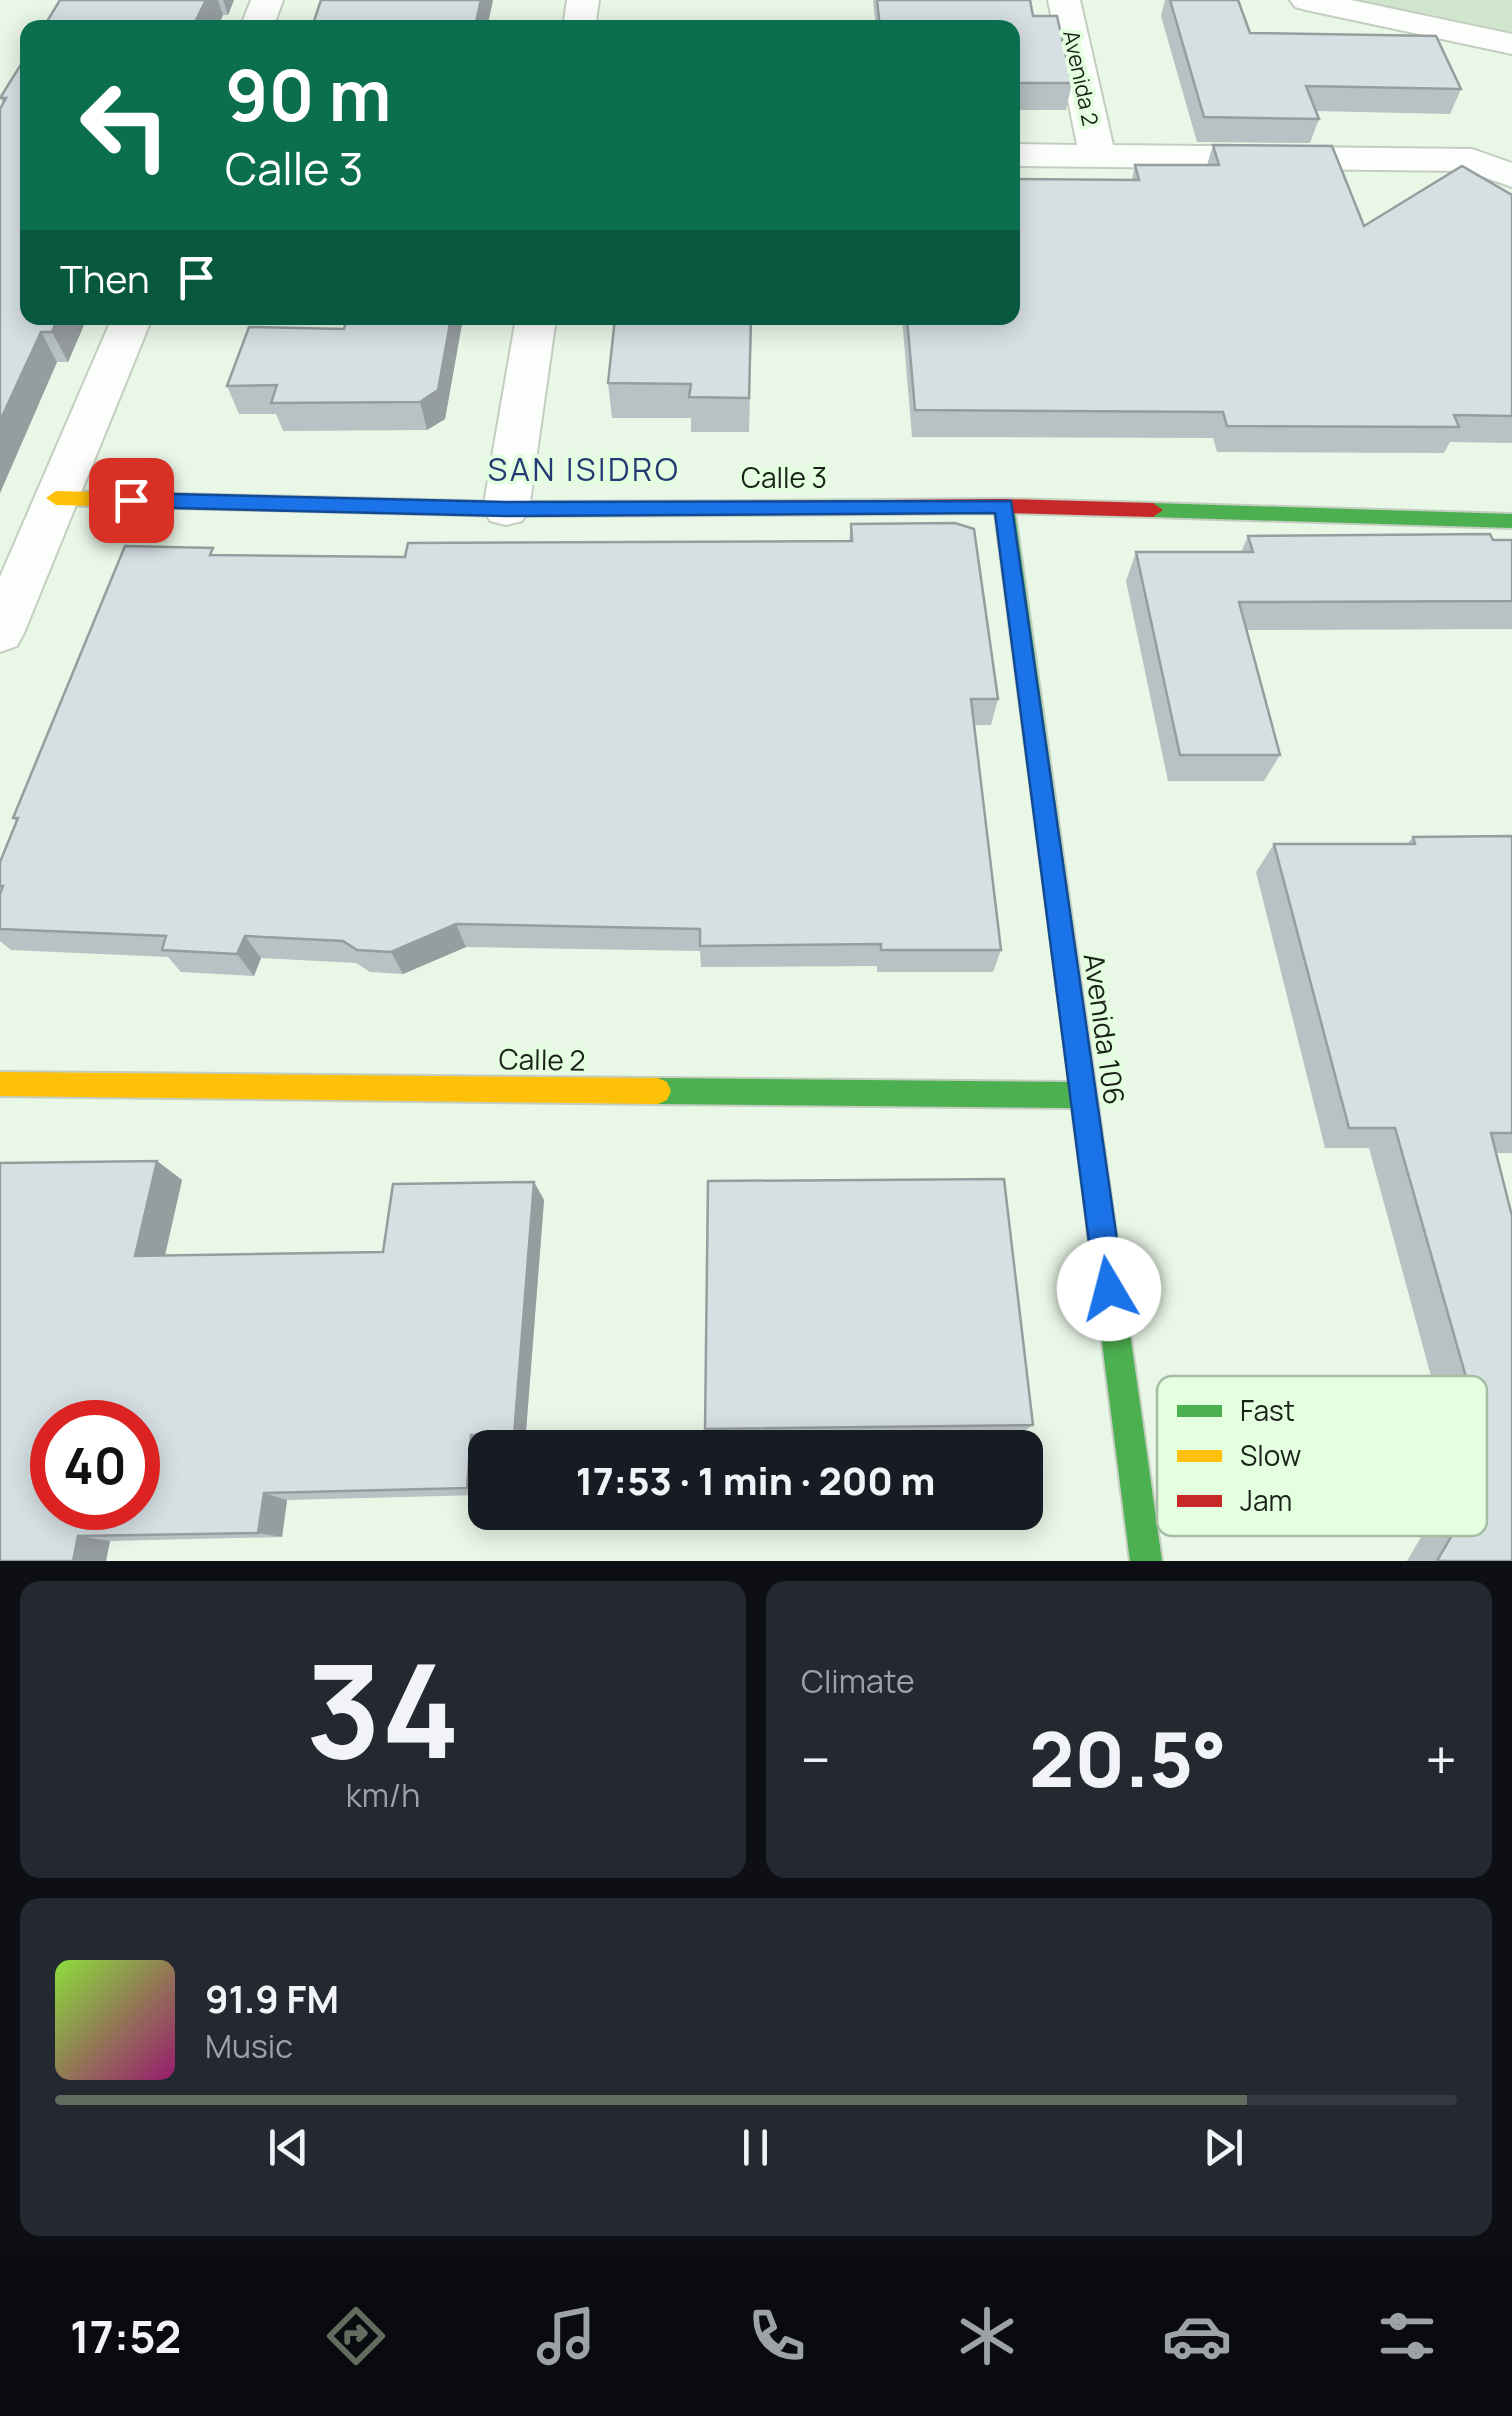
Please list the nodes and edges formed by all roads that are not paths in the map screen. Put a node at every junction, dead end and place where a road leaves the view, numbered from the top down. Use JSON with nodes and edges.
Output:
{"nodes":[{"id":1,"x":1064,"y":0,"type":"edge"},
{"id":2,"x":1306,"y":0,"type":"edge"},
{"id":3,"x":1512,"y":44,"type":"edge"},
{"id":4,"x":1020,"y":155,"type":"edge"},
{"id":5,"x":1097,"y":155,"type":"junction"},
{"id":6,"x":1512,"y":176,"type":"edge"},
{"id":7,"x":129,"y":325,"type":"edge"},
{"id":8,"x":535,"y":325,"type":"edge"},
{"id":9,"x":56,"y":498,"type":"junction"},
{"id":10,"x":1004,"y":506,"type":"junction"},
{"id":11,"x":506,"y":509,"type":"junction"},
{"id":12,"x":1512,"y":521,"type":"edge"},
{"id":13,"x":0,"y":633,"type":"edge"},
{"id":14,"x":0,"y":1084,"type":"edge"},
{"id":15,"x":1083,"y":1095,"type":"junction"},
{"id":16,"x":1146,"y":1561,"type":"edge"}],
"edges":[{"from":1,"to":5,"type":"street","name":"Avenida 2"},
{"from":2,"to":3,"type":"street"},
{"from":4,"to":5,"type":"street"},
{"from":5,"to":6,"type":"street"},
{"from":7,"to":9,"type":"street"},
{"from":8,"to":11,"type":"street"},
{"from":9,"to":11,"type":"street","name":"Calle 3"},
{"from":9,"to":13,"type":"street"},
{"from":10,"to":11,"type":"street","name":"Calle 3"},
{"from":10,"to":12,"type":"street","name":"Calle 3"},
{"from":10,"to":15,"type":"street","name":"Avenida 106"},
{"from":14,"to":15,"type":"street","name":"Calle 2"},
{"from":15,"to":16,"type":"street","name":"Avenida 106"}]}
